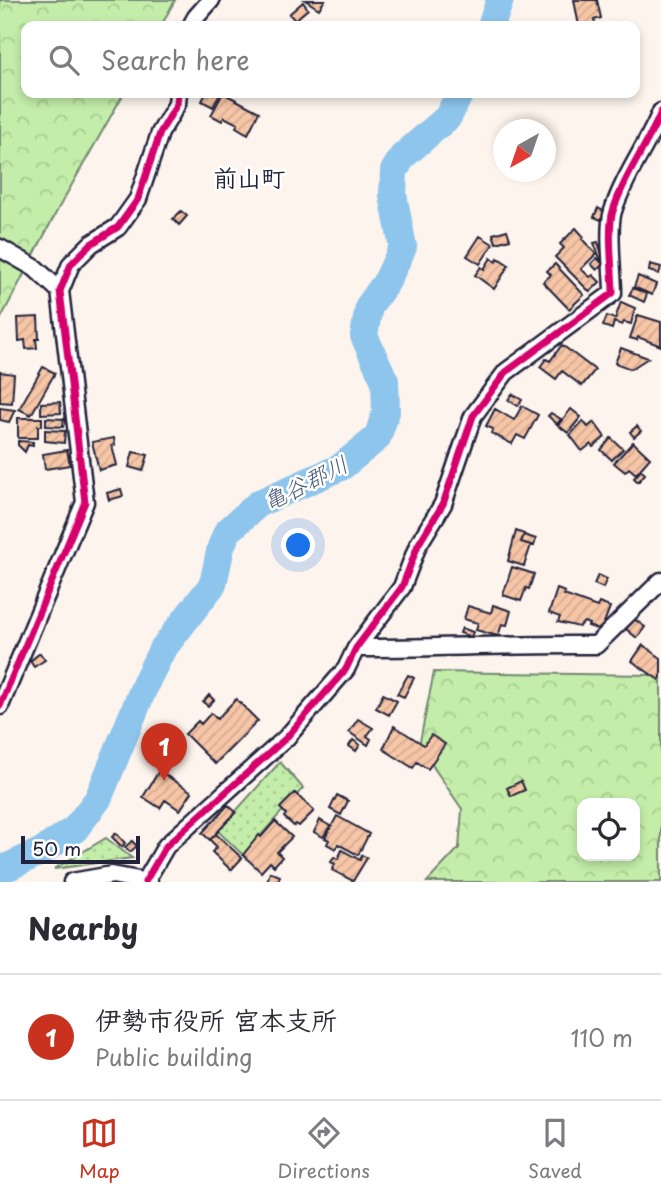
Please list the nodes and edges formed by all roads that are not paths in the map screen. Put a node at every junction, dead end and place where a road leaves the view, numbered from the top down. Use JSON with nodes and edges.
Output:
{"nodes":[{"id":1,"x":211,"y":0,"type":"edge"},
{"id":2,"x":194,"y":21,"type":"edge"},
{"id":3,"x":178,"y":98,"type":"edge"},
{"id":4,"x":661,"y":112,"type":"edge"},
{"id":5,"x":0,"y":248,"type":"edge"},
{"id":6,"x":60,"y":291,"type":"junction"},
{"id":7,"x":661,"y":581,"type":"edge"},
{"id":8,"x":356,"y":648,"type":"junction"},
{"id":9,"x":0,"y":706,"type":"edge"},
{"id":10,"x":72,"y":882,"type":"edge"},
{"id":11,"x":147,"y":882,"type":"edge"}],
"edges":[{"from":1,"to":2,"type":"street"},
{"from":3,"to":6,"type":"street"},
{"from":4,"to":8,"type":"street"},
{"from":5,"to":6,"type":"street"},
{"from":6,"to":9,"type":"street"},
{"from":7,"to":8,"type":"street"},
{"from":8,"to":11,"type":"street"},
{"from":10,"to":11,"type":"street"}]}
